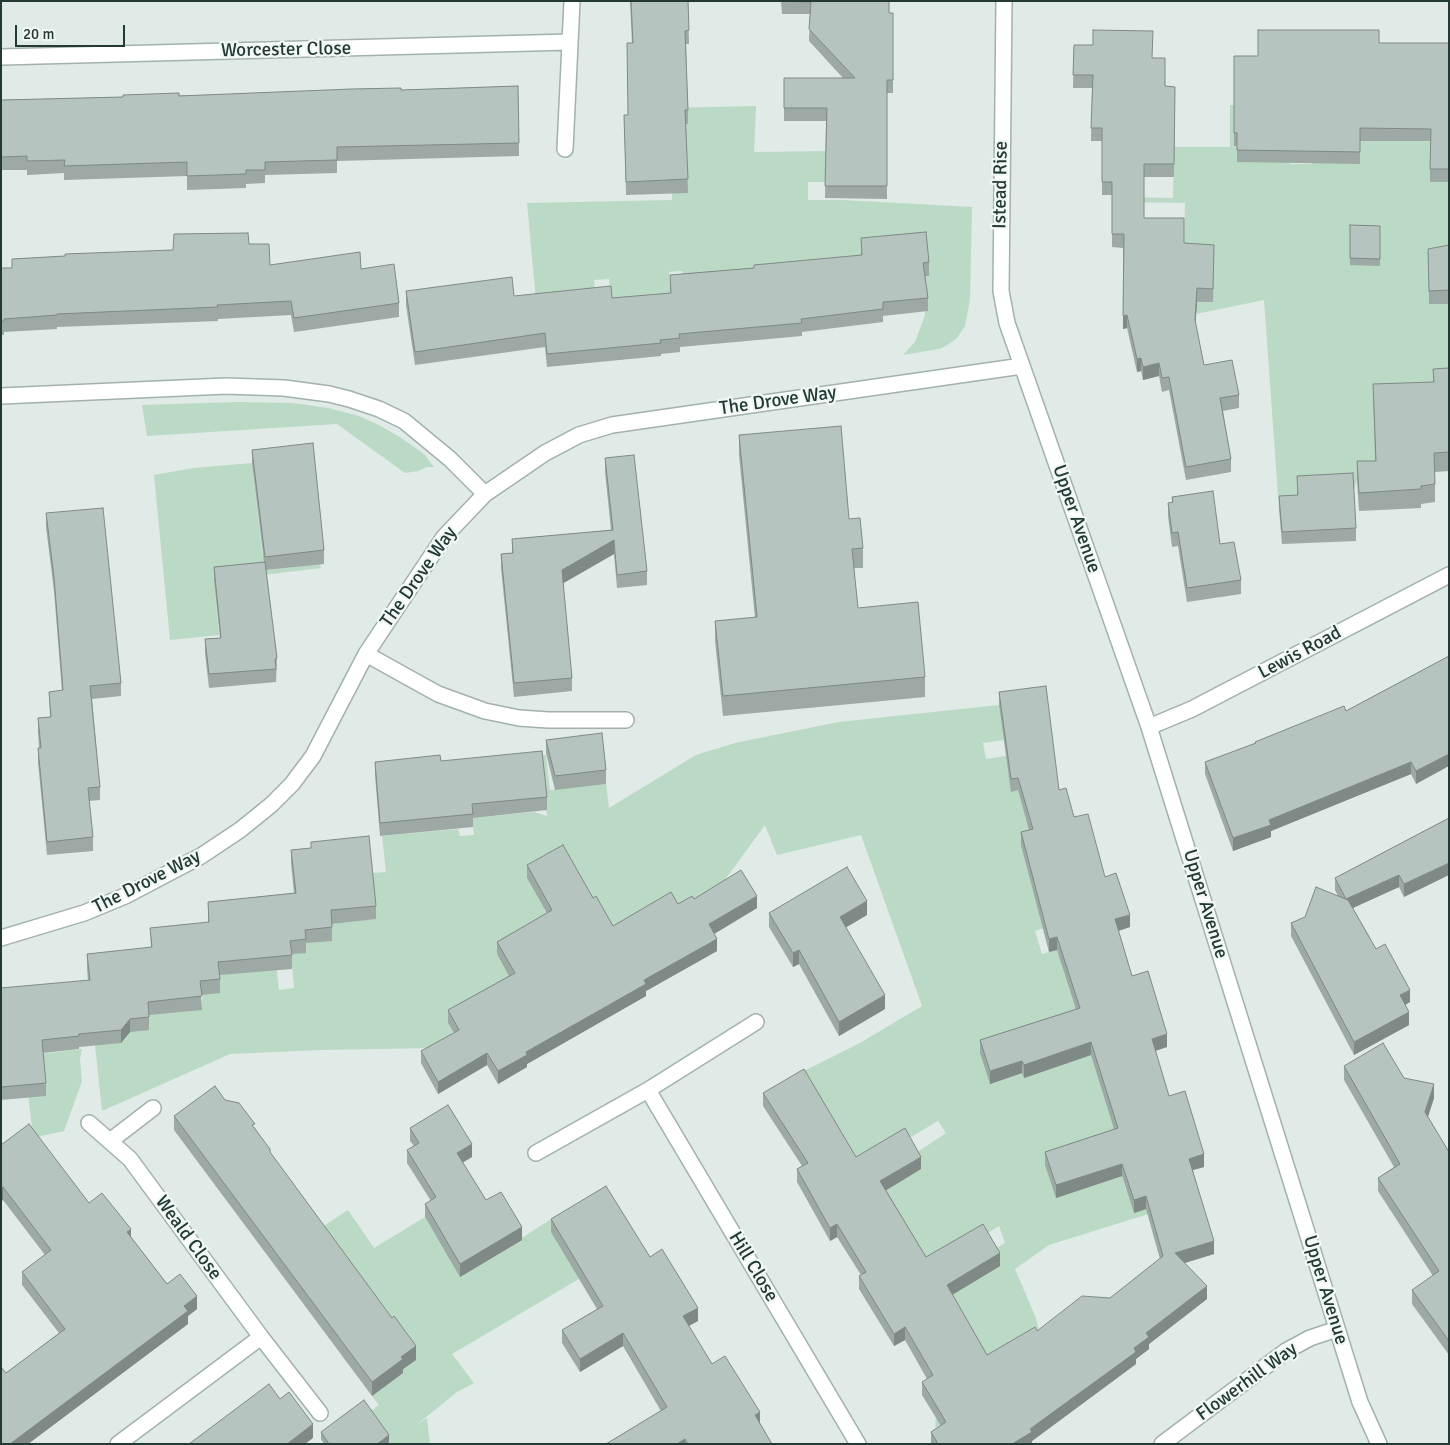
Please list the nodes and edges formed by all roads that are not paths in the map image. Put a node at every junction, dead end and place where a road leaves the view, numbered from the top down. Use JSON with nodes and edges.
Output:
{"nodes":[{"id":1,"x":572,"y":1,"type":"edge"},
{"id":2,"x":1004,"y":1,"type":"edge"},
{"id":3,"x":570,"y":42,"type":"junction"},
{"id":4,"x":1,"y":57,"type":"edge"},
{"id":5,"x":565,"y":149,"type":"dead end"},
{"id":6,"x":1022,"y":366,"type":"junction"},
{"id":7,"x":1,"y":396,"type":"edge"},
{"id":8,"x":485,"y":494,"type":"junction"},
{"id":9,"x":1449,"y":575,"type":"edge"},
{"id":10,"x":366,"y":654,"type":"junction"},
{"id":11,"x":626,"y":720,"type":"dead end"},
{"id":12,"x":1149,"y":728,"type":"junction"},
{"id":13,"x":1,"y":938,"type":"edge"},
{"id":14,"x":756,"y":1022,"type":"dead end"},
{"id":15,"x":648,"y":1090,"type":"junction"},
{"id":16,"x":153,"y":1108,"type":"dead end"},
{"id":17,"x":89,"y":1123,"type":"dead end"},
{"id":18,"x":110,"y":1142,"type":"junction"},
{"id":19,"x":536,"y":1153,"type":"dead end"},
{"id":20,"x":1337,"y":1329,"type":"junction"},
{"id":21,"x":261,"y":1337,"type":"junction"},
{"id":22,"x":320,"y":1413,"type":"dead end"},
{"id":23,"x":118,"y":1444,"type":"edge"},
{"id":24,"x":858,"y":1444,"type":"edge"},
{"id":25,"x":1162,"y":1444,"type":"edge"},
{"id":26,"x":1379,"y":1444,"type":"edge"}],
"edges":[{"from":1,"to":3,"type":"street"},
{"from":2,"to":6,"type":"street","name":"Istead Rise"},
{"from":3,"to":4,"type":"street","name":"Worcester Close"},
{"from":3,"to":5,"type":"street"},
{"from":6,"to":8,"type":"street","name":"The Drove Way"},
{"from":6,"to":12,"type":"street","name":"Upper Avenue"},
{"from":7,"to":8,"type":"street"},
{"from":8,"to":10,"type":"street","name":"The Drove Way"},
{"from":9,"to":12,"type":"street","name":"Lewis Road"},
{"from":10,"to":11,"type":"street"},
{"from":10,"to":13,"type":"street","name":"The Drove Way"},
{"from":12,"to":20,"type":"street","name":"Upper Avenue"},
{"from":14,"to":15,"type":"street"},
{"from":15,"to":19,"type":"street"},
{"from":15,"to":24,"type":"street","name":"Hill Close"},
{"from":16,"to":18,"type":"street"},
{"from":17,"to":18,"type":"street","name":"Weald Close"},
{"from":18,"to":21,"type":"street","name":"Weald Close"},
{"from":20,"to":25,"type":"street","name":"Flowerhill Way"},
{"from":20,"to":26,"type":"street","name":"Upper Avenue"},
{"from":21,"to":22,"type":"street","name":"Weald Close"},
{"from":21,"to":23,"type":"street"}]}
